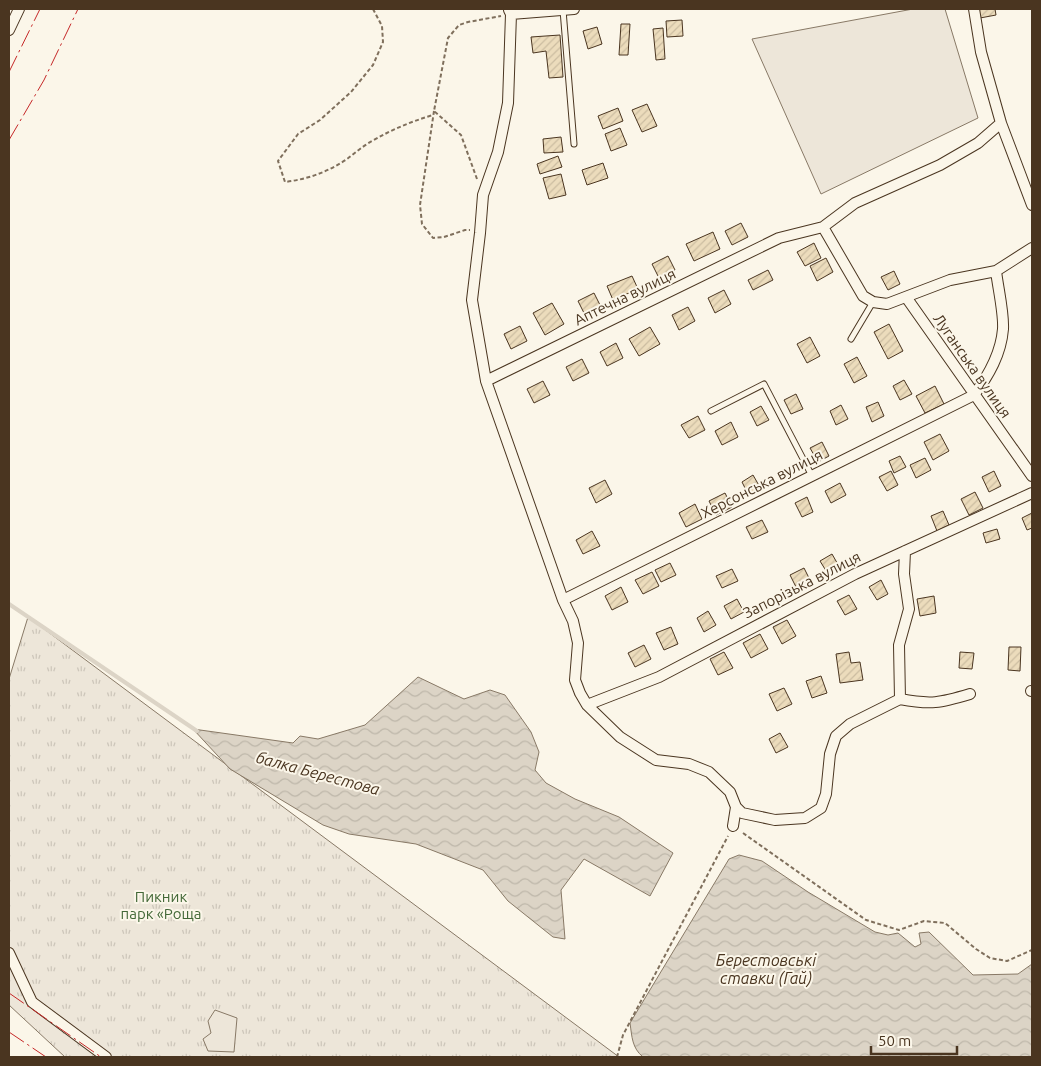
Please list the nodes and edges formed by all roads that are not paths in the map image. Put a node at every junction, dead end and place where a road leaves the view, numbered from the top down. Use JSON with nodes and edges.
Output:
{"nodes":[{"id":1,"x":19,"y":9,"type":"edge"},
{"id":2,"x":974,"y":9,"type":"edge"},
{"id":3,"x":569,"y":10,"type":"edge"},
{"id":4,"x":510,"y":12,"type":"edge"},
{"id":5,"x":9,"y":30,"type":"edge"},
{"id":6,"x":1001,"y":123,"type":"junction"},
{"id":7,"x":574,"y":144,"type":"dead end"},
{"id":8,"x":1032,"y":205,"type":"edge"},
{"id":9,"x":824,"y":227,"type":"junction"},
{"id":10,"x":1032,"y":248,"type":"edge"},
{"id":11,"x":996,"y":271,"type":"junction"},
{"id":12,"x":906,"y":297,"type":"junction"},
{"id":13,"x":873,"y":302,"type":"junction"},
{"id":14,"x":851,"y":339,"type":"dead end"},
{"id":15,"x":486,"y":382,"type":"junction"},
{"id":16,"x":974,"y":395,"type":"junction"},
{"id":17,"x":711,"y":412,"type":"dead end"},
{"id":18,"x":812,"y":476,"type":"junction"},
{"id":19,"x":1032,"y":476,"type":"edge"},
{"id":20,"x":1032,"y":493,"type":"edge"},
{"id":21,"x":905,"y":550,"type":"junction"},
{"id":22,"x":563,"y":600,"type":"junction"},
{"id":23,"x":970,"y":694,"type":"dead end"},
{"id":24,"x":900,"y":699,"type":"junction"},
{"id":25,"x":587,"y":705,"type":"junction"},
{"id":26,"x":736,"y":808,"type":"junction"},
{"id":27,"x":733,"y":826,"type":"road end"},
{"id":28,"x":9,"y":953,"type":"edge"},
{"id":29,"x":106,"y":1057,"type":"edge"}],
"edges":[{"from":1,"to":5,"type":"street"},
{"from":2,"to":6,"type":"street"},
{"from":3,"to":4,"type":"street"},
{"from":3,"to":7,"type":"lane"},
{"from":4,"to":15,"type":"street"},
{"from":6,"to":8,"type":"street"},
{"from":6,"to":9,"type":"street","name":"Аптечна вулиця"},
{"from":9,"to":13,"type":"street"},
{"from":9,"to":15,"type":"street","name":"Аптечна вулиця"},
{"from":10,"to":11,"type":"street"},
{"from":11,"to":12,"type":"street"},
{"from":11,"to":16,"type":"street"},
{"from":12,"to":13,"type":"street"},
{"from":12,"to":16,"type":"street","name":"Луганська вулиця"},
{"from":13,"to":14,"type":"lane"},
{"from":15,"to":22,"type":"street"},
{"from":16,"to":18,"type":"street","name":"Херсонська вулиця"},
{"from":16,"to":19,"type":"street","name":"Луганська вулиця"},
{"from":17,"to":18,"type":"lane"},
{"from":18,"to":22,"type":"street","name":"Херсонська вулиця"},
{"from":20,"to":21,"type":"street","name":"Запорізька вулиця"},
{"from":21,"to":24,"type":"street"},
{"from":21,"to":25,"type":"street","name":"Запорізька вулиця"},
{"from":22,"to":25,"type":"street"},
{"from":23,"to":24,"type":"street"},
{"from":24,"to":26,"type":"street"},
{"from":25,"to":26,"type":"street"},
{"from":26,"to":27,"type":"street"},
{"from":28,"to":29,"type":"street"}]}
